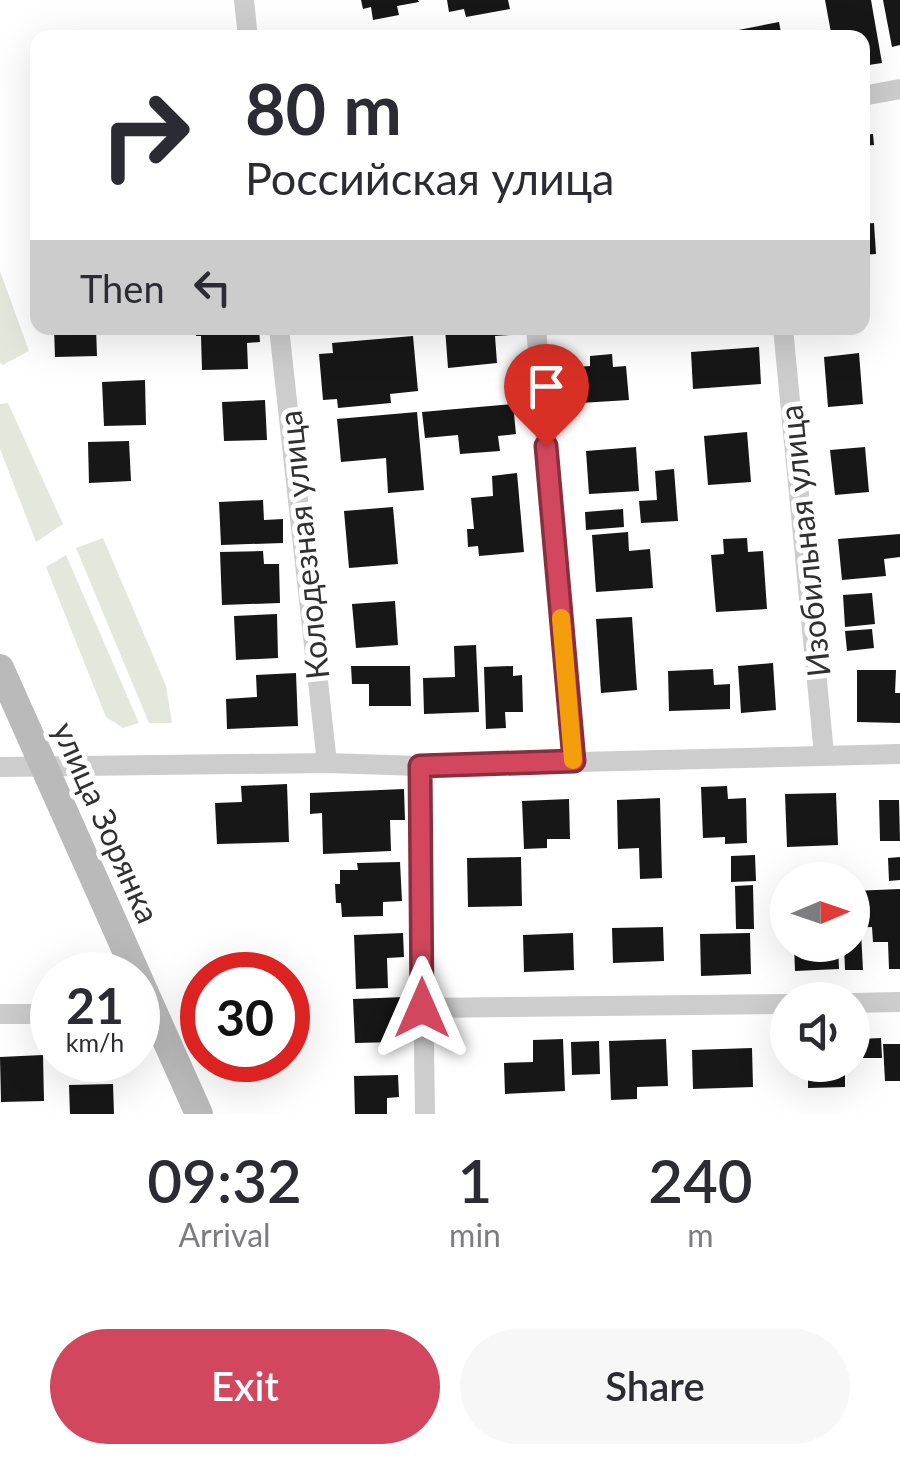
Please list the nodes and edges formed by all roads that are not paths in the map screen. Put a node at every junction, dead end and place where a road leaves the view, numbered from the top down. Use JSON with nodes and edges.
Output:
{"nodes":[{"id":1,"x":244,"y":0,"type":"edge"},
{"id":2,"x":247,"y":30,"type":"edge"},
{"id":3,"x":900,"y":89,"type":"edge"},
{"id":4,"x":870,"y":95,"type":"edge"},
{"id":5,"x":280,"y":335,"type":"edge"},
{"id":6,"x":537,"y":335,"type":"edge"},
{"id":7,"x":784,"y":335,"type":"edge"},
{"id":8,"x":0,"y":668,"type":"edge"},
{"id":9,"x":824,"y":754,"type":"junction"},
{"id":10,"x":900,"y":754,"type":"edge"},
{"id":11,"x":574,"y":761,"type":"junction"},
{"id":12,"x":328,"y":763,"type":"junction"},
{"id":13,"x":43,"y":766,"type":"junction"},
{"id":14,"x":420,"y":766,"type":"junction"},
{"id":15,"x":0,"y":767,"type":"edge"},
{"id":16,"x":121,"y":952,"type":"edge"},
{"id":17,"x":900,"y":1002,"type":"edge"},
{"id":18,"x":870,"y":1003,"type":"edge"},
{"id":19,"x":770,"y":1004,"type":"edge"},
{"id":20,"x":422,"y":1008,"type":"junction"},
{"id":21,"x":0,"y":1014,"type":"edge"},
{"id":22,"x":30,"y":1014,"type":"edge"},
{"id":23,"x":160,"y":1039,"type":"edge"},
{"id":24,"x":199,"y":1114,"type":"edge"},
{"id":25,"x":424,"y":1114,"type":"edge"}],
"edges":[{"from":1,"to":2,"type":"street"},
{"from":3,"to":4,"type":"street"},
{"from":5,"to":12,"type":"street","name":"Колодезная улица"},
{"from":6,"to":11,"type":"street"},
{"from":7,"to":9,"type":"street","name":"Изобильная улица"},
{"from":8,"to":13,"type":"street","name":"улица Зорянка"},
{"from":9,"to":10,"type":"street"},
{"from":9,"to":11,"type":"street"},
{"from":11,"to":14,"type":"street"},
{"from":12,"to":13,"type":"street"},
{"from":12,"to":14,"type":"street"},
{"from":13,"to":15,"type":"street"},
{"from":13,"to":16,"type":"street","name":"улица Зорянка"},
{"from":14,"to":20,"type":"street"},
{"from":17,"to":18,"type":"street"},
{"from":19,"to":20,"type":"street"},
{"from":20,"to":25,"type":"street"},
{"from":21,"to":22,"type":"street"},
{"from":23,"to":24,"type":"street","name":"улица Зорянка"}]}
